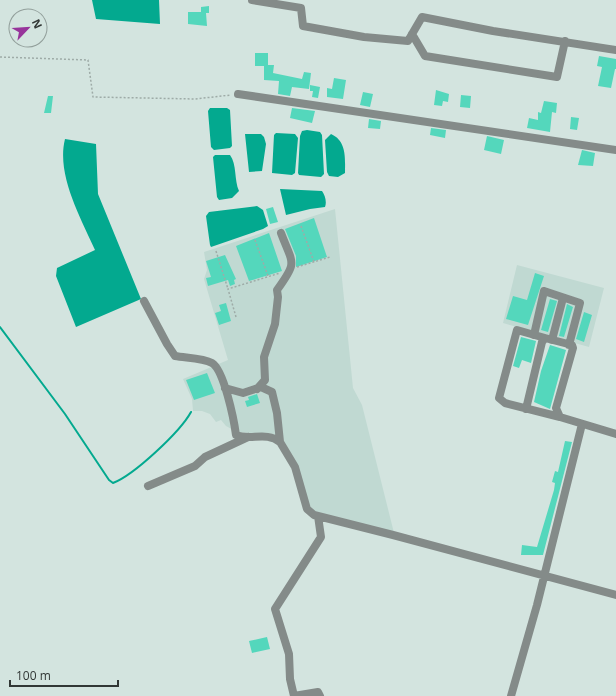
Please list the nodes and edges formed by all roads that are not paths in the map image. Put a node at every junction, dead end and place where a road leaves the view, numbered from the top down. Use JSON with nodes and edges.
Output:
{"nodes":[{"id":1,"x":252,"y":0,"type":"edge"},
{"id":2,"x":412,"y":34,"type":"junction"},
{"id":3,"x":565,"y":41,"type":"junction"},
{"id":4,"x":616,"y":50,"type":"edge"},
{"id":5,"x":238,"y":94,"type":"road end"},
{"id":6,"x":616,"y":150,"type":"edge"},
{"id":7,"x":281,"y":233,"type":"dead end"},
{"id":8,"x":563,"y":298,"type":"junction"},
{"id":9,"x":144,"y":301,"type":"dead end"},
{"id":10,"x":534,"y":335,"type":"junction"},
{"id":11,"x":549,"y":339,"type":"junction"},
{"id":12,"x":569,"y":345,"type":"junction"},
{"id":13,"x":225,"y":388,"type":"junction"},
{"id":14,"x":257,"y":389,"type":"junction"},
{"id":15,"x":526,"y":409,"type":"junction"},
{"id":16,"x":560,"y":417,"type":"junction"},
{"id":17,"x":582,"y":424,"type":"junction"},
{"id":18,"x":616,"y":434,"type":"edge"},
{"id":19,"x":248,"y":436,"type":"junction"},
{"id":20,"x":280,"y":442,"type":"junction"},
{"id":21,"x":148,"y":486,"type":"dead end"},
{"id":22,"x":318,"y":516,"type":"junction"},
{"id":23,"x":543,"y":576,"type":"junction"},
{"id":24,"x":616,"y":595,"type":"edge"},
{"id":25,"x":294,"y":696,"type":"edge"},
{"id":26,"x":320,"y":696,"type":"edge"},
{"id":27,"x":511,"y":696,"type":"edge"}],
"edges":[{"from":1,"to":2,"type":"street"},
{"from":2,"to":3,"type":"street"},
{"from":2,"to":3,"type":"street"},
{"from":3,"to":4,"type":"street"},
{"from":5,"to":6,"type":"street"},
{"from":7,"to":14,"type":"street"},
{"from":8,"to":10,"type":"street"},
{"from":8,"to":11,"type":"street"},
{"from":8,"to":12,"type":"street"},
{"from":9,"to":13,"type":"street"},
{"from":10,"to":11,"type":"street"},
{"from":10,"to":15,"type":"street"},
{"from":11,"to":12,"type":"street"},
{"from":11,"to":15,"type":"street"},
{"from":12,"to":16,"type":"street"},
{"from":13,"to":14,"type":"street"},
{"from":13,"to":19,"type":"street"},
{"from":14,"to":20,"type":"street"},
{"from":15,"to":16,"type":"street"},
{"from":16,"to":17,"type":"street"},
{"from":17,"to":18,"type":"street"},
{"from":17,"to":23,"type":"street"},
{"from":19,"to":20,"type":"street"},
{"from":19,"to":21,"type":"street"},
{"from":20,"to":22,"type":"street"},
{"from":22,"to":23,"type":"street"},
{"from":22,"to":25,"type":"street"},
{"from":23,"to":24,"type":"street"},
{"from":23,"to":27,"type":"street"},
{"from":25,"to":26,"type":"street"}]}
